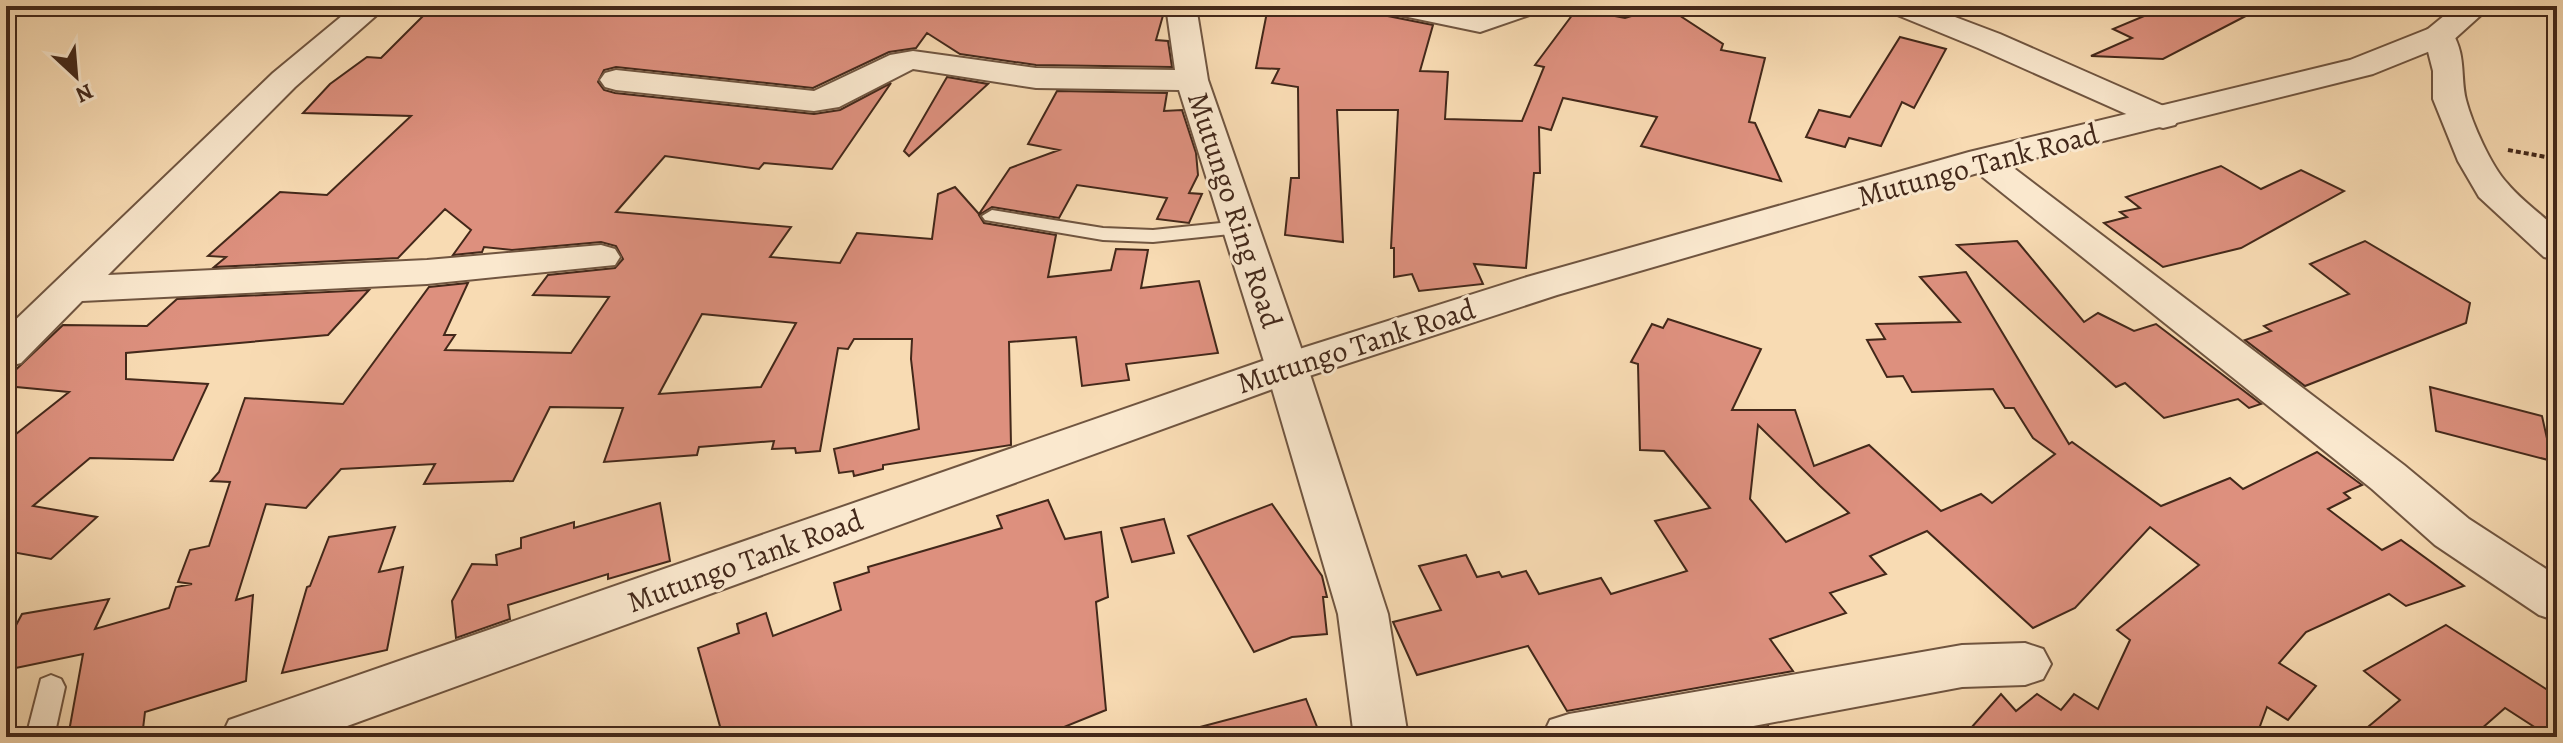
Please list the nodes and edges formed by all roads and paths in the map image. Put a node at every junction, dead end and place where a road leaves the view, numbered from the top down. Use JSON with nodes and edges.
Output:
{"nodes":[{"id":1,"x":372,"y":6,"type":"edge"},
{"id":2,"x":1181,"y":6,"type":"edge"},
{"id":3,"x":1395,"y":6,"type":"edge"},
{"id":4,"x":1527,"y":6,"type":"edge"},
{"id":5,"x":1901,"y":6,"type":"edge"},
{"id":6,"x":2475,"y":6,"type":"edge"},
{"id":7,"x":2532,"y":6,"type":"edge"},
{"id":8,"x":2557,"y":21,"type":"edge"},
{"id":9,"x":2439,"y":36,"type":"junction"},
{"id":10,"x":616,"y":80,"type":"dead end"},
{"id":11,"x":1192,"y":80,"type":"junction"},
{"id":12,"x":2163,"y":118,"type":"junction"},
{"id":13,"x":2468,"y":140,"type":"junction"},
{"id":14,"x":2557,"y":159,"type":"edge"},
{"id":15,"x":1982,"y":160,"type":"junction"},
{"id":16,"x":992,"y":216,"type":"dead end"},
{"id":17,"x":1240,"y":227,"type":"junction"},
{"id":18,"x":2557,"y":249,"type":"edge"},
{"id":19,"x":601,"y":257,"type":"dead end"},
{"id":20,"x":74,"y":289,"type":"junction"},
{"id":21,"x":6,"y":353,"type":"edge"},
{"id":22,"x":1287,"y":368,"type":"junction"},
{"id":23,"x":2557,"y":601,"type":"edge"},
{"id":24,"x":2025,"y":664,"type":"dead end"},
{"id":25,"x":51,"y":687,"type":"dead end"},
{"id":26,"x":40,"y":737,"type":"edge"},
{"id":27,"x":249,"y":737,"type":"edge"},
{"id":28,"x":1381,"y":737,"type":"edge"},
{"id":29,"x":1569,"y":737,"type":"edge"}],
"edges":[{"from":1,"to":20,"type":"street"},
{"from":2,"to":11,"type":"street","name":"Mutungo Ring Road"},
{"from":3,"to":4,"type":"street"},
{"from":5,"to":12,"type":"street"},
{"from":6,"to":9,"type":"street","name":"Mutungo Tank Road"},
{"from":7,"to":8,"type":"path"},
{"from":9,"to":12,"type":"street","name":"Mutungo Tank Road"},
{"from":9,"to":13,"type":"street"},
{"from":10,"to":11,"type":"street"},
{"from":11,"to":17,"type":"street","name":"Mutungo Ring Road"},
{"from":12,"to":15,"type":"street","name":"Mutungo Tank Road"},
{"from":13,"to":14,"type":"path"},
{"from":13,"to":18,"type":"street"},
{"from":15,"to":22,"type":"street","name":"Mutungo Tank Road"},
{"from":15,"to":23,"type":"street"},
{"from":16,"to":17,"type":"lane"},
{"from":17,"to":22,"type":"street","name":"Mutungo Ring Road"},
{"from":19,"to":20,"type":"street"},
{"from":20,"to":21,"type":"street"},
{"from":22,"to":27,"type":"street","name":"Mutungo Tank Road"},
{"from":22,"to":28,"type":"street","name":"Mutungo Ring Road"},
{"from":24,"to":29,"type":"street"},
{"from":25,"to":26,"type":"lane"}]}
